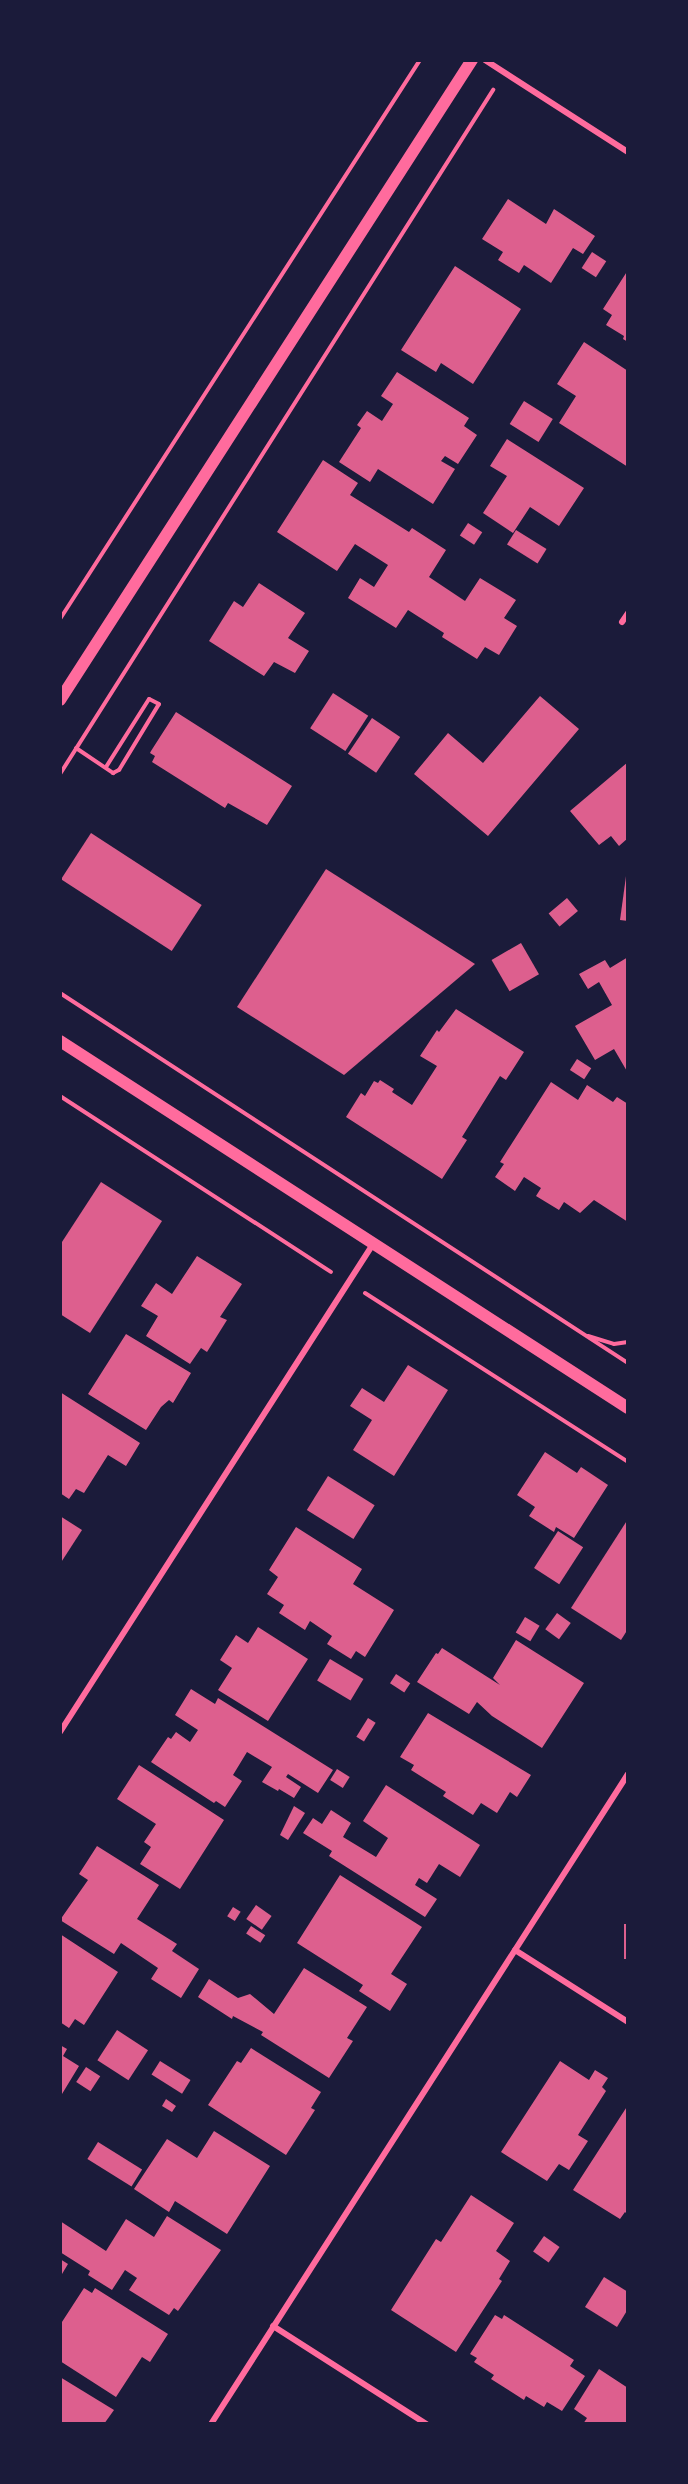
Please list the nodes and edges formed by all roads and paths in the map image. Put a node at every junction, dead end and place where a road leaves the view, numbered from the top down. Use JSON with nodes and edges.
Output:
{"nodes":[{"id":1,"x":420,"y":60,"type":"edge"},
{"id":2,"x":472,"y":60,"type":"edge"},
{"id":3,"x":485,"y":60,"type":"edge"},
{"id":4,"x":504,"y":73,"type":"junction"},
{"id":5,"x":628,"y":152,"type":"edge"},
{"id":6,"x":628,"y":613,"type":"edge"},
{"id":7,"x":60,"y":619,"type":"edge"},
{"id":8,"x":622,"y":622,"type":"dead end"},
{"id":9,"x":60,"y":700,"type":"edge"},
{"id":10,"x":76,"y":748,"type":"junction"},
{"id":11,"x":106,"y":767,"type":"junction"},
{"id":12,"x":60,"y":774,"type":"edge"},
{"id":13,"x":60,"y":993,"type":"edge"},
{"id":14,"x":60,"y":1041,"type":"edge"},
{"id":15,"x":373,"y":1244,"type":"junction"},
{"id":16,"x":582,"y":1335,"type":"junction"},
{"id":17,"x":628,"y":1342,"type":"edge"},
{"id":18,"x":628,"y":1363,"type":"edge"},
{"id":19,"x":628,"y":1408,"type":"edge"},
{"id":20,"x":60,"y":1732,"type":"edge"},
{"id":21,"x":628,"y":1774,"type":"edge"},
{"id":22,"x":515,"y":1950,"type":"junction"},
{"id":23,"x":628,"y":2022,"type":"edge"},
{"id":24,"x":273,"y":2326,"type":"junction"},
{"id":25,"x":211,"y":2424,"type":"edge"},
{"id":26,"x":426,"y":2424,"type":"edge"}],
"edges":[{"from":1,"to":7,"type":"path"},
{"from":2,"to":9,"type":"main road"},
{"from":3,"to":4,"type":"street"},
{"from":4,"to":5,"type":"street"},
{"from":4,"to":10,"type":"path"},
{"from":6,"to":8,"type":"street"},
{"from":10,"to":11,"type":"path"},
{"from":10,"to":12,"type":"path"},
{"from":11,"to":11,"type":"path"},
{"from":13,"to":16,"type":"path"},
{"from":14,"to":15,"type":"main road"},
{"from":15,"to":19,"type":"main road"},
{"from":15,"to":20,"type":"street"},
{"from":16,"to":17,"type":"path"},
{"from":16,"to":18,"type":"path"},
{"from":21,"to":22,"type":"street"},
{"from":22,"to":23,"type":"street"},
{"from":22,"to":24,"type":"street"},
{"from":24,"to":25,"type":"street"},
{"from":24,"to":26,"type":"street"}]}
